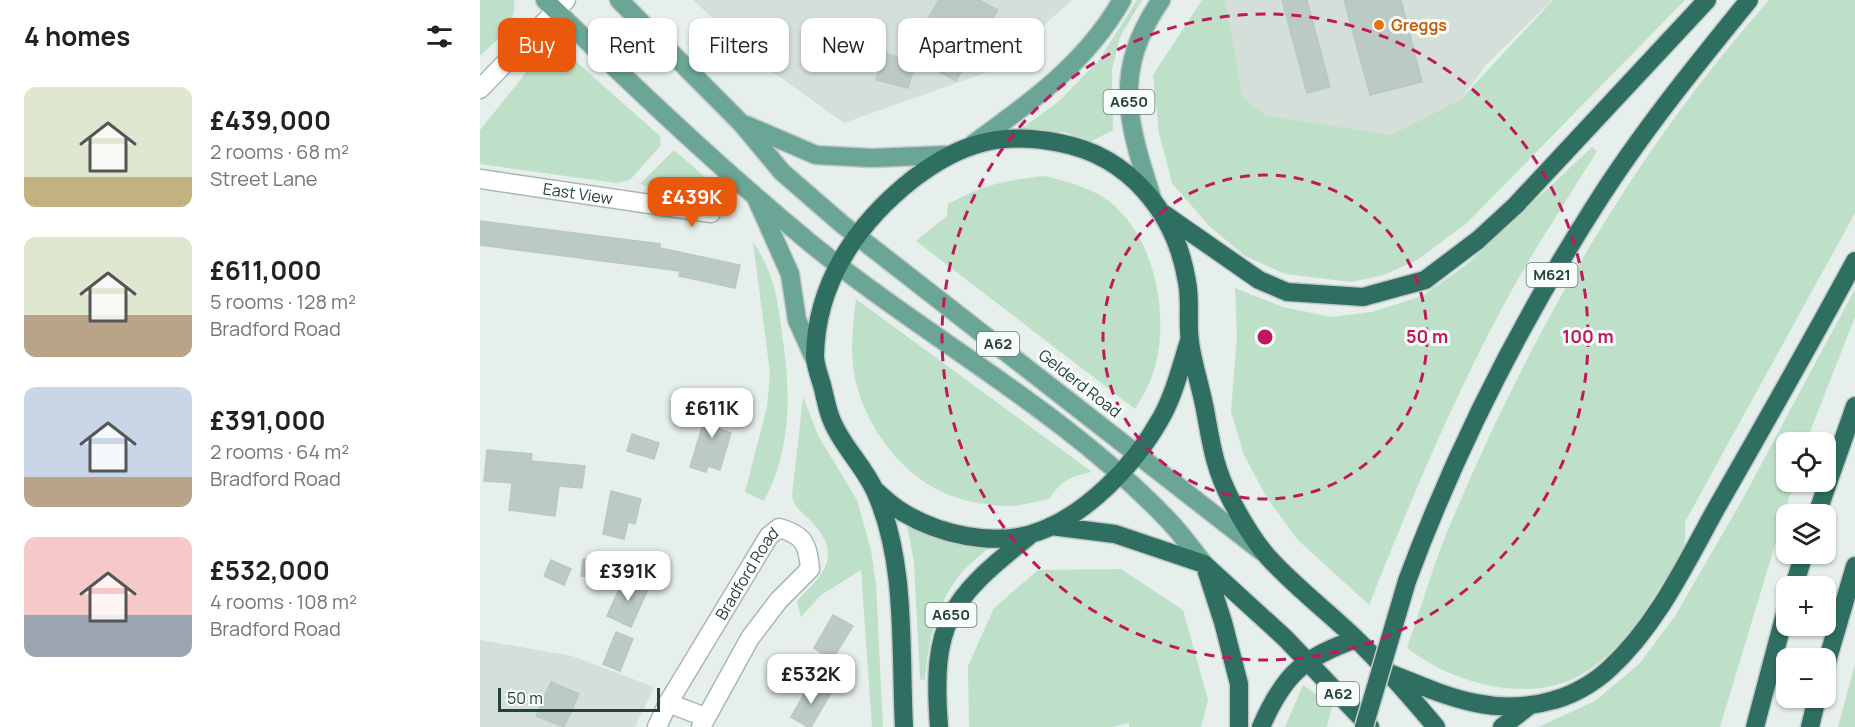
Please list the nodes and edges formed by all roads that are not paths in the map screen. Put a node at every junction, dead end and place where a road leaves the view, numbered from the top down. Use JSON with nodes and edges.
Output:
{"nodes":[{"id":1,"x":620,"y":0,"type":"edge"},
{"id":2,"x":1122,"y":0,"type":"edge"},
{"id":3,"x":1161,"y":0,"type":"edge"},
{"id":4,"x":1707,"y":0,"type":"edge"},
{"id":5,"x":1749,"y":0,"type":"edge"},
{"id":6,"x":556,"y":4,"type":"edge"},
{"id":7,"x":480,"y":89,"type":"edge"},
{"id":8,"x":742,"y":124,"type":"junction"},
{"id":9,"x":973,"y":144,"type":"junction"},
{"id":10,"x":946,"y":155,"type":"junction"},
{"id":11,"x":480,"y":179,"type":"edge"},
{"id":12,"x":754,"y":193,"type":"junction"},
{"id":13,"x":1157,"y":207,"type":"junction"},
{"id":14,"x":711,"y":213,"type":"dead end"},
{"id":15,"x":859,"y":236,"type":"junction"},
{"id":16,"x":1855,"y":261,"type":"edge"},
{"id":17,"x":838,"y":263,"type":"junction"},
{"id":18,"x":1190,"y":339,"type":"junction"},
{"id":19,"x":815,"y":360,"type":"junction"},
{"id":20,"x":1855,"y":406,"type":"edge"},
{"id":21,"x":1136,"y":453,"type":"junction"},
{"id":22,"x":1120,"y":474,"type":"junction"},
{"id":23,"x":875,"y":490,"type":"junction"},
{"id":24,"x":1820,"y":504,"type":"edge"},
{"id":25,"x":1051,"y":526,"type":"junction"},
{"id":26,"x":1030,"y":535,"type":"junction"},
{"id":27,"x":1267,"y":556,"type":"junction"},
{"id":28,"x":1204,"y":564,"type":"junction"},
{"id":29,"x":1855,"y":566,"type":"edge"},
{"id":30,"x":1779,"y":636,"type":"edge"},
{"id":31,"x":1356,"y":639,"type":"junction"},
{"id":32,"x":1831,"y":648,"type":"edge"},
{"id":33,"x":1306,"y":660,"type":"junction"},
{"id":34,"x":1390,"y":673,"type":"junction"},
{"id":35,"x":668,"y":703,"type":"junction"},
{"id":36,"x":1530,"y":706,"type":"junction"},
{"id":37,"x":1815,"y":708,"type":"edge"},
{"id":38,"x":703,"y":722,"type":"edge"},
{"id":39,"x":657,"y":727,"type":"edge"},
{"id":40,"x":904,"y":727,"type":"edge"},
{"id":41,"x":939,"y":727,"type":"edge"},
{"id":42,"x":1239,"y":727,"type":"edge"},
{"id":43,"x":1261,"y":727,"type":"edge"},
{"id":44,"x":1364,"y":727,"type":"edge"},
{"id":45,"x":1370,"y":727,"type":"edge"},
{"id":46,"x":1436,"y":727,"type":"edge"},
{"id":47,"x":1502,"y":727,"type":"edge"},
{"id":48,"x":1755,"y":727,"type":"edge"},
{"id":49,"x":1810,"y":727,"type":"edge"}],
"edges":[{"from":1,"to":8,"type":"main road","name":"Gelderd Road","number":"A62"},
{"from":2,"to":9,"type":"main road"},
{"from":3,"to":13,"type":"main road","number":"A650"},
{"from":4,"to":13,"type":"highway"},
{"from":5,"to":44,"type":"highway","number":"M621","bridge":true},
{"from":6,"to":7,"type":"street"},
{"from":6,"to":12,"type":"main road","number":"A62"},
{"from":8,"to":10,"type":"main road"},
{"from":8,"to":15,"type":"main road","name":"Gelderd Road","number":"A62"},
{"from":9,"to":10,"type":"highway"},
{"from":9,"to":13,"type":"highway"},
{"from":10,"to":15,"type":"highway"},
{"from":11,"to":14,"type":"street","name":"East View"},
{"from":12,"to":17,"type":"main road","number":"A62"},
{"from":12,"to":19,"type":"main road"},
{"from":13,"to":18,"type":"highway"},
{"from":15,"to":17,"type":"highway"},
{"from":15,"to":21,"type":"main road","name":"Gelderd Road","number":"A62"},
{"from":16,"to":36,"type":"highway"},
{"from":17,"to":19,"type":"highway"},
{"from":17,"to":22,"type":"main road","number":"A62"},
{"from":18,"to":21,"type":"highway"},
{"from":18,"to":27,"type":"highway"},
{"from":19,"to":23,"type":"highway"},
{"from":20,"to":24,"type":"highway"},
{"from":21,"to":22,"type":"highway"},
{"from":21,"to":27,"type":"main road","name":"Gelderd Road","number":"A62"},
{"from":22,"to":25,"type":"highway"},
{"from":22,"to":28,"type":"main road","number":"A62"},
{"from":23,"to":26,"type":"highway"},
{"from":23,"to":40,"type":"highway"},
{"from":25,"to":26,"type":"highway"},
{"from":25,"to":28,"type":"highway"},
{"from":26,"to":41,"type":"highway","number":"A650"},
{"from":27,"to":31,"type":"highway","name":"Gelderd Road","number":"A62"},
{"from":28,"to":33,"type":"highway","number":"A62"},
{"from":28,"to":42,"type":"highway"},
{"from":29,"to":32,"type":"highway"},
{"from":30,"to":48,"type":"highway"},
{"from":31,"to":33,"type":"highway"},
{"from":31,"to":34,"type":"highway","name":"Gelderd Road","number":"A62"},
{"from":33,"to":43,"type":"highway"},
{"from":33,"to":45,"type":"highway","number":"A62"},
{"from":34,"to":36,"type":"highway"},
{"from":34,"to":46,"type":"highway","name":"Gelderd Road","number":"A62"},
{"from":35,"to":38,"type":"street","name":"Bradford Road"},
{"from":35,"to":38,"type":"street","name":"Bradford Road"},
{"from":35,"to":39,"type":"street","name":"Bradford Road"},
{"from":36,"to":47,"type":"highway"},
{"from":37,"to":49,"type":"highway"}]}
